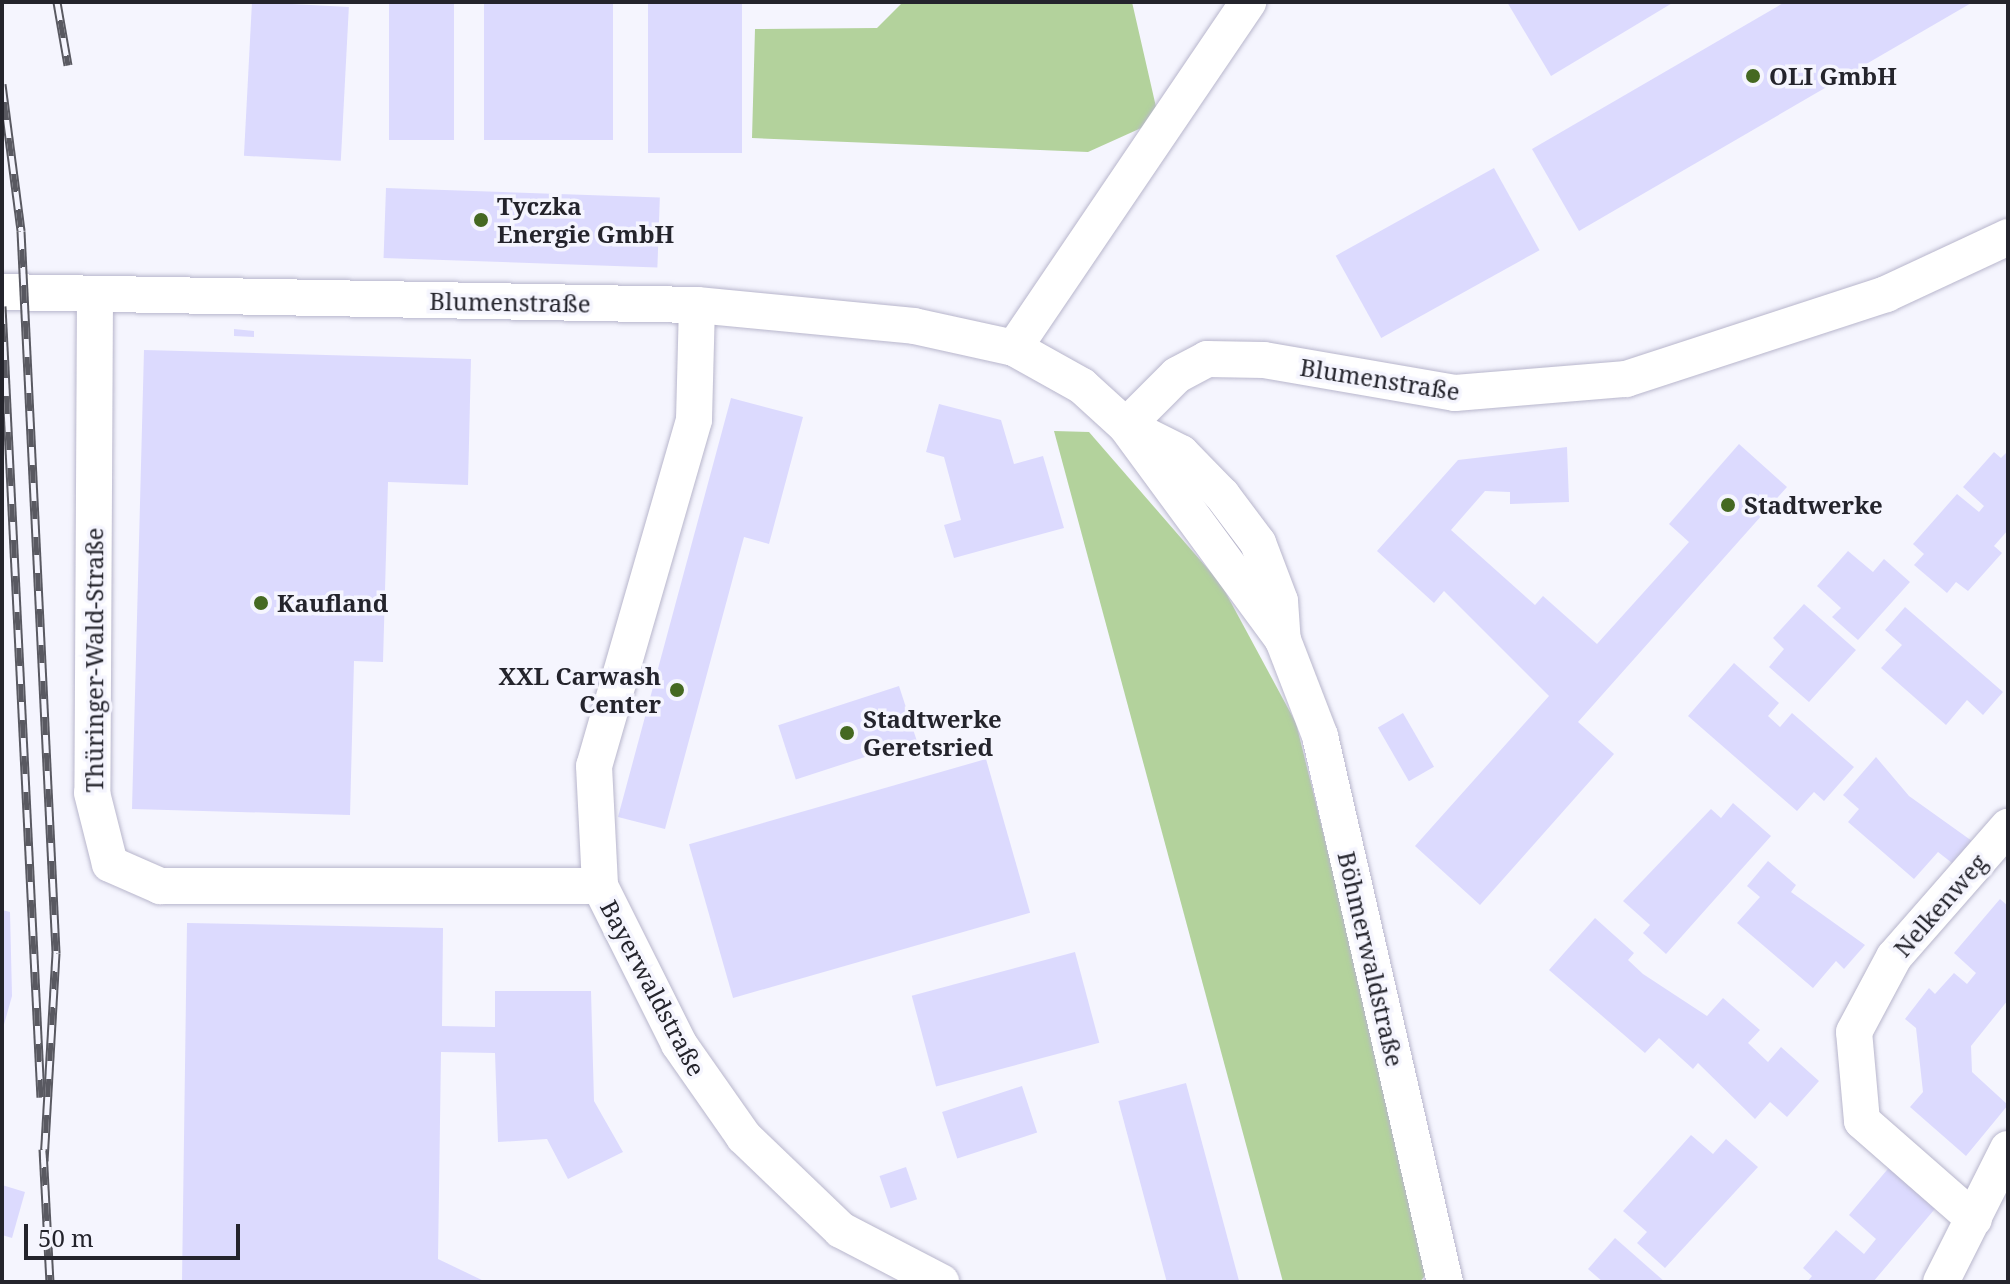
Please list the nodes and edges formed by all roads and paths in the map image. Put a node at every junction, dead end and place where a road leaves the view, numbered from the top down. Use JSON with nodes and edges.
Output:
{"nodes":[{"id":1,"x":1248,"y":2,"type":"edge"},
{"id":2,"x":2008,"y":237,"type":"edge"},
{"id":3,"x":2,"y":292,"type":"edge"},
{"id":4,"x":95,"y":296,"type":"junction"},
{"id":5,"x":697,"y":305,"type":"junction"},
{"id":6,"x":1014,"y":348,"type":"junction"},
{"id":7,"x":1126,"y":426,"type":"junction"},
{"id":8,"x":2008,"y":827,"type":"edge"},
{"id":9,"x":600,"y":886,"type":"junction"},
{"id":10,"x":2008,"y":1149,"type":"edge"},
{"id":11,"x":1974,"y":1219,"type":"junction"},
{"id":12,"x":941,"y":1282,"type":"edge"},
{"id":13,"x":1445,"y":1282,"type":"edge"},
{"id":14,"x":1941,"y":1282,"type":"edge"}],
"edges":[{"from":1,"to":6,"type":"street"},
{"from":2,"to":7,"type":"street","name":"Blumenstraße"},
{"from":3,"to":4,"type":"street","name":"Blumenstraße"},
{"from":4,"to":5,"type":"street","name":"Blumenstraße"},
{"from":4,"to":9,"type":"street","name":"Thüringer-Wald-Straße"},
{"from":5,"to":6,"type":"street","name":"Blumenstraße"},
{"from":5,"to":9,"type":"street","name":"Bayerwaldstraße"},
{"from":6,"to":7,"type":"street","name":"Blumenstraße"},
{"from":7,"to":13,"type":"street","name":"Böhmerwaldstraße"},
{"from":8,"to":11,"type":"street","name":"Nelkenweg"},
{"from":9,"to":12,"type":"street","name":"Bayerwaldstraße"},
{"from":10,"to":11,"type":"street"},
{"from":11,"to":14,"type":"street"}]}
